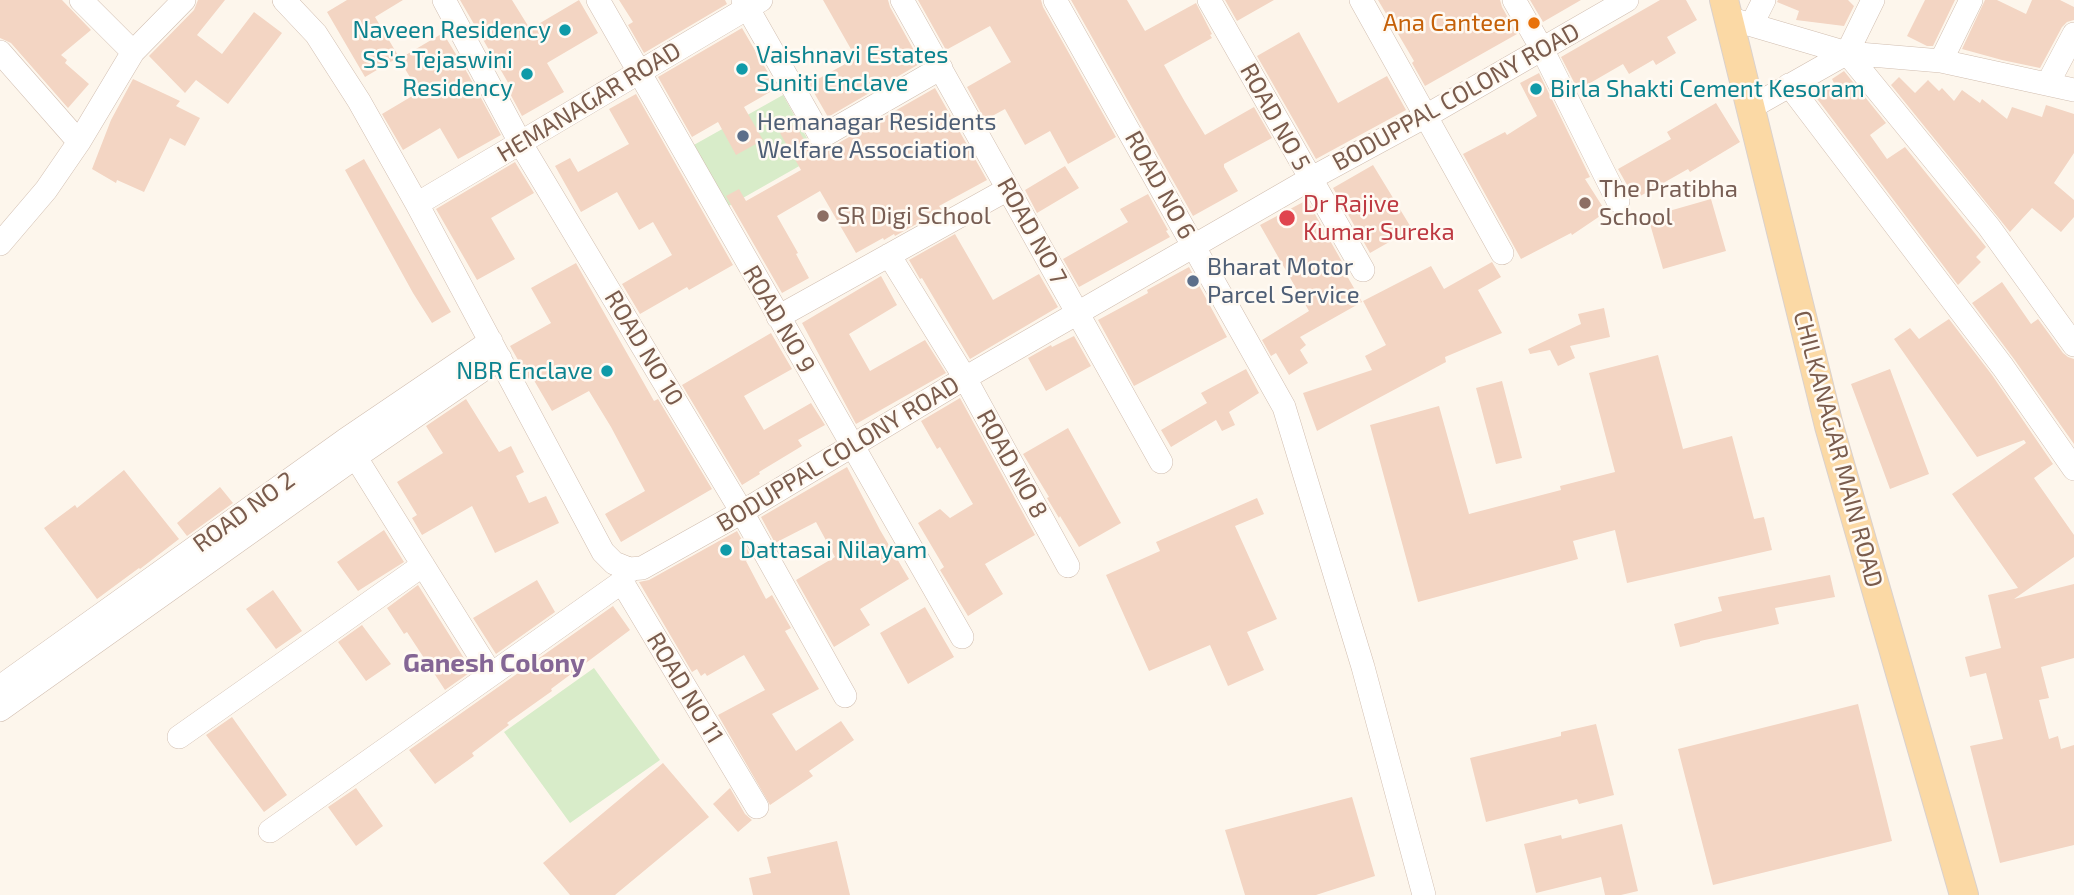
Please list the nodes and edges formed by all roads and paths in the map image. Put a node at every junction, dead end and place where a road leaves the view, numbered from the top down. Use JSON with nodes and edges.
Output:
{"nodes":[{"id":1,"x":81,"y":0,"type":"edge"},
{"id":2,"x":184,"y":0,"type":"edge"},
{"id":3,"x":284,"y":0,"type":"edge"},
{"id":4,"x":444,"y":0,"type":"edge"},
{"id":5,"x":598,"y":0,"type":"edge"},
{"id":6,"x":902,"y":0,"type":"edge"},
{"id":7,"x":1055,"y":0,"type":"edge"},
{"id":8,"x":1209,"y":0,"type":"edge"},
{"id":9,"x":1361,"y":0,"type":"edge"},
{"id":10,"x":1514,"y":0,"type":"edge"},
{"id":11,"x":1627,"y":0,"type":"edge"},
{"id":12,"x":1764,"y":0,"type":"edge"},
{"id":13,"x":1873,"y":0,"type":"edge"},
{"id":14,"x":1971,"y":0,"type":"edge"},
{"id":15,"x":750,"y":3,"type":"edge"},
{"id":16,"x":1734,"y":14,"type":"edge"},
{"id":17,"x":2074,"y":34,"type":"edge"},
{"id":18,"x":1542,"y":49,"type":"junction"},
{"id":19,"x":0,"y":52,"type":"edge"},
{"id":20,"x":133,"y":52,"type":"junction"},
{"id":21,"x":1847,"y":53,"type":"junction"},
{"id":22,"x":1941,"y":61,"type":"junction"},
{"id":23,"x":941,"y":68,"type":"junction"},
{"id":24,"x":639,"y":72,"type":"junction"},
{"id":25,"x":2048,"y":83,"type":"junction"},
{"id":26,"x":1790,"y":85,"type":"junction"},
{"id":27,"x":2074,"y":90,"type":"edge"},
{"id":28,"x":1750,"y":108,"type":"junction"},
{"id":29,"x":1426,"y":116,"type":"junction"},
{"id":30,"x":79,"y":142,"type":"junction"},
{"id":31,"x":521,"y":144,"type":"junction"},
{"id":32,"x":1310,"y":179,"type":"junction"},
{"id":33,"x":1008,"y":189,"type":"junction"},
{"id":34,"x":1618,"y":201,"type":"dead end"},
{"id":35,"x":417,"y":204,"type":"junction"},
{"id":36,"x":3,"y":232,"type":"edge"},
{"id":37,"x":1195,"y":247,"type":"junction"},
{"id":38,"x":1502,"y":253,"type":"dead end"},
{"id":39,"x":889,"y":255,"type":"junction"},
{"id":40,"x":1363,"y":270,"type":"dead end"},
{"id":41,"x":1078,"y":314,"type":"junction"},
{"id":42,"x":778,"y":317,"type":"junction"},
{"id":43,"x":2073,"y":340,"type":"edge"},
{"id":44,"x":495,"y":349,"type":"junction"},
{"id":45,"x":965,"y":378,"type":"junction"},
{"id":46,"x":852,"y":447,"type":"junction"},
{"id":47,"x":350,"y":449,"type":"junction"},
{"id":48,"x":1161,"y":462,"type":"dead end"},
{"id":49,"x":2074,"y":469,"type":"edge"},
{"id":50,"x":742,"y":512,"type":"junction"},
{"id":51,"x":423,"y":565,"type":"junction"},
{"id":52,"x":1069,"y":566,"type":"dead end"},
{"id":53,"x":625,"y":576,"type":"junction"},
{"id":54,"x":962,"y":637,"type":"dead end"},
{"id":55,"x":491,"y":674,"type":"junction"},
{"id":56,"x":0,"y":687,"type":"edge"},
{"id":57,"x":845,"y":696,"type":"dead end"},
{"id":58,"x":0,"y":710,"type":"edge"},
{"id":59,"x":179,"y":737,"type":"dead end"},
{"id":60,"x":757,"y":807,"type":"dead end"},
{"id":61,"x":270,"y":831,"type":"dead end"},
{"id":62,"x":1424,"y":895,"type":"edge"},
{"id":63,"x":1964,"y":895,"type":"edge"}],
"edges":[{"from":1,"to":20,"type":"street"},
{"from":2,"to":20,"type":"street"},
{"from":3,"to":35,"type":"street"},
{"from":4,"to":31,"type":"street","name":"ROAD NO 10"},
{"from":5,"to":24,"type":"street","name":"ROAD NO 9"},
{"from":6,"to":23,"type":"street","name":"ROAD NO 7"},
{"from":7,"to":37,"type":"street","name":"ROAD NO 6"},
{"from":8,"to":32,"type":"street","name":"ROAD NO 5"},
{"from":9,"to":29,"type":"street"},
{"from":10,"to":18,"type":"street"},
{"from":11,"to":18,"type":"street","name":"BODUPPAL COLONY ROAD"},
{"from":12,"to":16,"type":"street"},
{"from":13,"to":21,"type":"street"},
{"from":14,"to":22,"type":"street"},
{"from":15,"to":23,"type":"street"},
{"from":15,"to":24,"type":"street","name":"HEMANAGAR ROAD"},
{"from":16,"to":21,"type":"street"},
{"from":16,"to":28,"type":"main road","name":"CHILKANAGAR MAIN ROAD"},
{"from":17,"to":25,"type":"street"},
{"from":18,"to":29,"type":"street","name":"BODUPPAL COLONY ROAD"},
{"from":18,"to":34,"type":"street"},
{"from":19,"to":30,"type":"street"},
{"from":20,"to":30,"type":"street"},
{"from":21,"to":22,"type":"street"},
{"from":21,"to":26,"type":"street"},
{"from":21,"to":43,"type":"street"},
{"from":22,"to":25,"type":"street"},
{"from":23,"to":33,"type":"street","name":"ROAD NO 7"},
{"from":24,"to":31,"type":"street","name":"HEMANAGAR ROAD"},
{"from":24,"to":42,"type":"street","name":"ROAD NO 9"},
{"from":25,"to":27,"type":"street"},
{"from":26,"to":28,"type":"street"},
{"from":26,"to":49,"type":"street"},
{"from":28,"to":63,"type":"main road","name":"CHILKANAGAR MAIN ROAD"},
{"from":29,"to":32,"type":"street","name":"BODUPPAL COLONY ROAD"},
{"from":29,"to":38,"type":"street"},
{"from":30,"to":36,"type":"street"},
{"from":31,"to":35,"type":"street","name":"HEMANAGAR ROAD"},
{"from":31,"to":50,"type":"street","name":"ROAD NO 10"},
{"from":32,"to":37,"type":"street","name":"BODUPPAL COLONY ROAD"},
{"from":32,"to":40,"type":"street","name":"ROAD NO 5"},
{"from":33,"to":39,"type":"street"},
{"from":33,"to":41,"type":"street","name":"ROAD NO 7"},
{"from":35,"to":44,"type":"street"},
{"from":37,"to":41,"type":"street","name":"BODUPPAL COLONY ROAD"},
{"from":37,"to":62,"type":"street","name":"ROAD NO 6"},
{"from":39,"to":42,"type":"street"},
{"from":39,"to":45,"type":"street","name":"ROAD NO 8"},
{"from":41,"to":45,"type":"street","name":"BODUPPAL COLONY ROAD"},
{"from":41,"to":48,"type":"street","name":"ROAD NO 7"},
{"from":42,"to":46,"type":"street","name":"ROAD NO 9"},
{"from":44,"to":47,"type":"street"},
{"from":44,"to":53,"type":"street"},
{"from":45,"to":46,"type":"street","name":"BODUPPAL COLONY ROAD"},
{"from":45,"to":52,"type":"street","name":"ROAD NO 8"},
{"from":46,"to":50,"type":"street","name":"BODUPPAL COLONY ROAD"},
{"from":46,"to":54,"type":"street","name":"ROAD NO 9"},
{"from":47,"to":51,"type":"street"},
{"from":47,"to":56,"type":"street","name":"ROAD NO 2"},
{"from":47,"to":58,"type":"street"},
{"from":50,"to":53,"type":"street","name":"BODUPPAL COLONY ROAD"},
{"from":50,"to":57,"type":"street","name":"ROAD NO 10"},
{"from":51,"to":55,"type":"street"},
{"from":51,"to":59,"type":"street"},
{"from":53,"to":55,"type":"street","name":"BODUPPAL COLONY ROAD"},
{"from":53,"to":60,"type":"street","name":"ROAD NO 11"},
{"from":55,"to":61,"type":"street","name":"BODUPPAL COLONY ROAD"}]}
